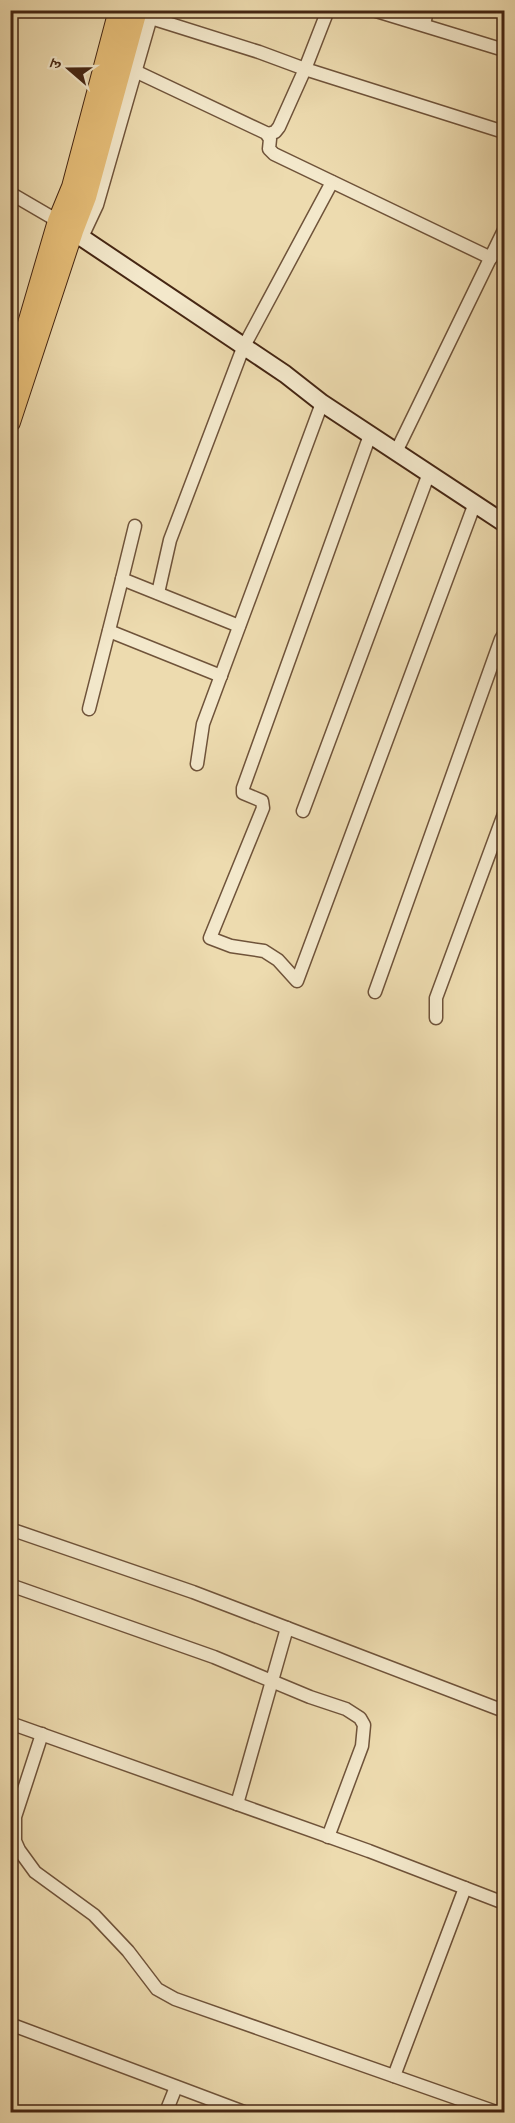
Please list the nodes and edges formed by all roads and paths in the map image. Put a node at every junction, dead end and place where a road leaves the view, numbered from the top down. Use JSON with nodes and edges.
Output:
{"nodes":[{"id":1,"x":119,"y":10,"type":"edge"},
{"id":2,"x":328,"y":10,"type":"edge"},
{"id":3,"x":373,"y":10,"type":"edge"},
{"id":4,"x":427,"y":10,"type":"edge"},
{"id":5,"x":147,"y":13,"type":"edge"},
{"id":6,"x":424,"y":25,"type":"junction"},
{"id":7,"x":504,"y":50,"type":"edge"},
{"id":8,"x":305,"y":69,"type":"junction"},
{"id":9,"x":136,"y":72,"type":"junction"},
{"id":10,"x":504,"y":132,"type":"edge"},
{"id":11,"x":268,"y":135,"type":"junction"},
{"id":12,"x":332,"y":182,"type":"junction"},
{"id":13,"x":10,"y":193,"type":"edge"},
{"id":14,"x":71,"y":230,"type":"junction"},
{"id":15,"x":504,"y":230,"type":"edge"},
{"id":16,"x":491,"y":258,"type":"junction"},
{"id":17,"x":41,"y":328,"type":"junction"},
{"id":18,"x":243,"y":348,"type":"junction"},
{"id":19,"x":15,"y":357,"type":"edge"},
{"id":20,"x":10,"y":382,"type":"edge"},
{"id":21,"x":322,"y":403,"type":"junction"},
{"id":22,"x":10,"y":422,"type":"edge"},
{"id":23,"x":370,"y":435,"type":"junction"},
{"id":24,"x":396,"y":452,"type":"junction"},
{"id":25,"x":429,"y":473,"type":"junction"},
{"id":26,"x":475,"y":503,"type":"junction"},
{"id":27,"x":504,"y":523,"type":"edge"},
{"id":28,"x":135,"y":526,"type":"dead end"},
{"id":29,"x":122,"y":579,"type":"junction"},
{"id":30,"x":158,"y":593,"type":"junction"},
{"id":31,"x":239,"y":626,"type":"junction"},
{"id":32,"x":109,"y":631,"type":"junction"},
{"id":33,"x":504,"y":634,"type":"edge"},
{"id":34,"x":220,"y":676,"type":"junction"},
{"id":35,"x":89,"y":710,"type":"dead end"},
{"id":36,"x":197,"y":764,"type":"dead end"},
{"id":37,"x":303,"y":811,"type":"dead end"},
{"id":38,"x":504,"y":814,"type":"edge"},
{"id":39,"x":375,"y":992,"type":"dead end"},
{"id":40,"x":436,"y":1018,"type":"dead end"},
{"id":41,"x":10,"y":1529,"type":"edge"},
{"id":42,"x":10,"y":1585,"type":"edge"},
{"id":43,"x":287,"y":1628,"type":"junction"},
{"id":44,"x":273,"y":1682,"type":"junction"},
{"id":45,"x":504,"y":1711,"type":"edge"},
{"id":46,"x":10,"y":1723,"type":"edge"},
{"id":47,"x":42,"y":1734,"type":"junction"},
{"id":48,"x":237,"y":1804,"type":"junction"},
{"id":49,"x":328,"y":1837,"type":"junction"},
{"id":50,"x":465,"y":1888,"type":"junction"},
{"id":51,"x":504,"y":1903,"type":"edge"},
{"id":52,"x":10,"y":2024,"type":"edge"},
{"id":53,"x":394,"y":2076,"type":"junction"},
{"id":54,"x":176,"y":2087,"type":"junction"},
{"id":55,"x":166,"y":2112,"type":"edge"},
{"id":56,"x":243,"y":2112,"type":"edge"},
{"id":57,"x":496,"y":2112,"type":"edge"}],
"edges":[{"from":1,"to":14,"type":"main road"},
{"from":2,"to":8,"type":"street"},
{"from":3,"to":6,"type":"street"},
{"from":4,"to":6,"type":"street"},
{"from":5,"to":8,"type":"street"},
{"from":5,"to":9,"type":"street"},
{"from":5,"to":14,"type":"main road"},
{"from":6,"to":7,"type":"street"},
{"from":8,"to":10,"type":"street"},
{"from":8,"to":11,"type":"street"},
{"from":9,"to":11,"type":"street"},
{"from":9,"to":14,"type":"street"},
{"from":11,"to":12,"type":"street"},
{"from":12,"to":16,"type":"street"},
{"from":12,"to":18,"type":"street"},
{"from":13,"to":14,"type":"street"},
{"from":14,"to":17,"type":"main road"},
{"from":14,"to":18,"type":"street"},
{"from":14,"to":19,"type":"main road"},
{"from":15,"to":16,"type":"street"},
{"from":16,"to":24,"type":"street"},
{"from":17,"to":19,"type":"street"},
{"from":17,"to":22,"type":"main road"},
{"from":18,"to":21,"type":"street"},
{"from":18,"to":30,"type":"street"},
{"from":19,"to":20,"type":"main road"},
{"from":21,"to":23,"type":"street"},
{"from":21,"to":31,"type":"street"},
{"from":23,"to":24,"type":"street"},
{"from":23,"to":26,"type":"street"},
{"from":24,"to":25,"type":"street"},
{"from":25,"to":26,"type":"street"},
{"from":25,"to":37,"type":"street"},
{"from":26,"to":27,"type":"street"},
{"from":28,"to":29,"type":"street"},
{"from":29,"to":30,"type":"street"},
{"from":29,"to":32,"type":"street"},
{"from":30,"to":31,"type":"street"},
{"from":31,"to":34,"type":"street"},
{"from":32,"to":34,"type":"street"},
{"from":32,"to":35,"type":"street"},
{"from":33,"to":39,"type":"street"},
{"from":34,"to":36,"type":"street"},
{"from":38,"to":40,"type":"street"},
{"from":41,"to":43,"type":"street"},
{"from":42,"to":44,"type":"street"},
{"from":43,"to":44,"type":"street"},
{"from":43,"to":45,"type":"street"},
{"from":44,"to":48,"type":"street"},
{"from":44,"to":49,"type":"street"},
{"from":46,"to":47,"type":"street"},
{"from":47,"to":48,"type":"street"},
{"from":47,"to":53,"type":"street"},
{"from":48,"to":49,"type":"street"},
{"from":49,"to":50,"type":"street"},
{"from":50,"to":51,"type":"street"},
{"from":50,"to":53,"type":"street"},
{"from":52,"to":54,"type":"street"},
{"from":53,"to":57,"type":"street"},
{"from":54,"to":55,"type":"street"},
{"from":54,"to":56,"type":"street"}]}
